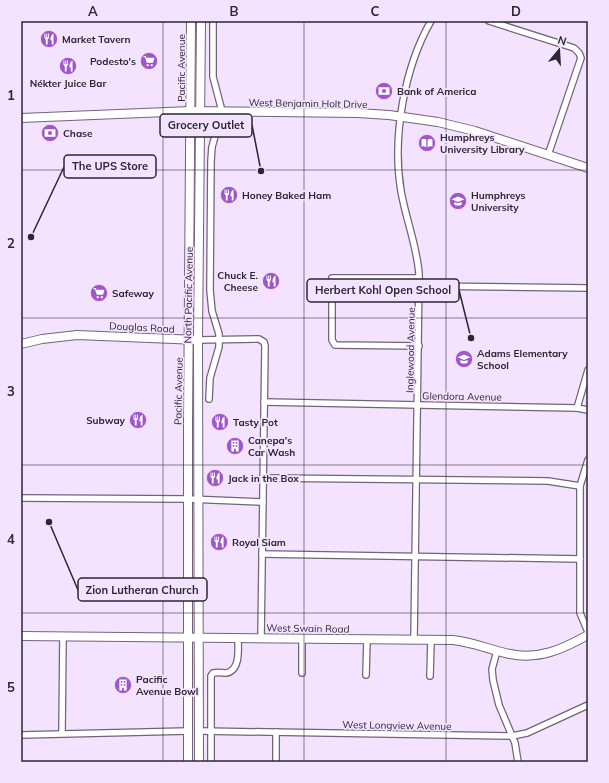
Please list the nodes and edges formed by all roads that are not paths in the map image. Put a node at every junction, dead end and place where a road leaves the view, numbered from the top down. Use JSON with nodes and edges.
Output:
{"nodes":[{"id":1,"x":191,"y":21,"type":"edge"},
{"id":2,"x":201,"y":21,"type":"edge"},
{"id":3,"x":213,"y":21,"type":"edge"},
{"id":4,"x":431,"y":21,"type":"edge"},
{"id":5,"x":489,"y":21,"type":"edge"},
{"id":6,"x":191,"y":111,"type":"junction"},
{"id":7,"x":200,"y":111,"type":"junction"},
{"id":8,"x":222,"y":111,"type":"junction"},
{"id":9,"x":402,"y":117,"type":"junction"},
{"id":10,"x":21,"y":118,"type":"edge"},
{"id":11,"x":548,"y":154,"type":"junction"},
{"id":12,"x":588,"y":168,"type":"edge"},
{"id":13,"x":419,"y":278,"type":"junction"},
{"id":14,"x":419,"y":286,"type":"junction"},
{"id":15,"x":588,"y":288,"type":"edge"},
{"id":16,"x":188,"y":339,"type":"junction"},
{"id":17,"x":198,"y":340,"type":"junction"},
{"id":18,"x":219,"y":340,"type":"junction"},
{"id":19,"x":21,"y":344,"type":"edge"},
{"id":20,"x":419,"y":346,"type":"junction"},
{"id":21,"x":588,"y":370,"type":"edge"},
{"id":22,"x":209,"y":399,"type":"dead end"},
{"id":23,"x":264,"y":402,"type":"junction"},
{"id":24,"x":418,"y":404,"type":"junction"},
{"id":25,"x":577,"y":408,"type":"junction"},
{"id":26,"x":588,"y":410,"type":"edge"},
{"id":27,"x":588,"y":460,"type":"edge"},
{"id":28,"x":263,"y":478,"type":"junction"},
{"id":29,"x":417,"y":479,"type":"junction"},
{"id":30,"x":580,"y":486,"type":"junction"},
{"id":31,"x":21,"y":498,"type":"edge"},
{"id":32,"x":188,"y":499,"type":"junction"},
{"id":33,"x":198,"y":500,"type":"junction"},
{"id":34,"x":263,"y":502,"type":"junction"},
{"id":35,"x":262,"y":554,"type":"junction"},
{"id":36,"x":416,"y":556,"type":"junction"},
{"id":37,"x":580,"y":559,"type":"junction"},
{"id":38,"x":588,"y":634,"type":"edge"},
{"id":39,"x":21,"y":636,"type":"edge"},
{"id":40,"x":63,"y":637,"type":"junction"},
{"id":41,"x":188,"y":638,"type":"junction"},
{"id":42,"x":199,"y":638,"type":"junction"},
{"id":43,"x":238,"y":638,"type":"junction"},
{"id":44,"x":261,"y":638,"type":"junction"},
{"id":45,"x":302,"y":638,"type":"junction"},
{"id":46,"x":367,"y":639,"type":"junction"},
{"id":47,"x":414,"y":640,"type":"junction"},
{"id":48,"x":431,"y":640,"type":"junction"},
{"id":49,"x":498,"y":651,"type":"junction"},
{"id":50,"x":302,"y":673,"type":"dead end"},
{"id":51,"x":366,"y":675,"type":"dead end"},
{"id":52,"x":430,"y":676,"type":"dead end"},
{"id":53,"x":188,"y":698,"type":"junction"},
{"id":54,"x":588,"y":705,"type":"edge"},
{"id":55,"x":210,"y":730,"type":"junction"},
{"id":56,"x":188,"y":731,"type":"junction"},
{"id":57,"x":200,"y":731,"type":"junction"},
{"id":58,"x":276,"y":732,"type":"junction"},
{"id":59,"x":62,"y":733,"type":"junction"},
{"id":60,"x":21,"y":734,"type":"edge"},
{"id":61,"x":512,"y":736,"type":"junction"},
{"id":62,"x":188,"y":762,"type":"edge"},
{"id":63,"x":194,"y":762,"type":"edge"},
{"id":64,"x":199,"y":762,"type":"edge"},
{"id":65,"x":211,"y":762,"type":"edge"},
{"id":66,"x":276,"y":762,"type":"edge"},
{"id":67,"x":518,"y":762,"type":"edge"}],
"edges":[{"from":1,"to":6,"type":"main road","name":"Pacific Avenue"},
{"from":2,"to":7,"type":"main road","name":"North Pacific Avenue"},
{"from":3,"to":8,"type":"street"},
{"from":4,"to":9,"type":"street","name":"Inglewood Avenue"},
{"from":5,"to":11,"type":"street"},
{"from":6,"to":7,"type":"main road","name":"West Benjamin Holt Drive"},
{"from":6,"to":10,"type":"main road","name":"West Benjamin Holt Drive"},
{"from":6,"to":16,"type":"main road","name":"Pacific Avenue"},
{"from":7,"to":8,"type":"main road","name":"West Benjamin Holt Drive"},
{"from":7,"to":17,"type":"main road","name":"North Pacific Avenue"},
{"from":8,"to":9,"type":"main road","name":"West Benjamin Holt Drive"},
{"from":8,"to":18,"type":"street"},
{"from":9,"to":11,"type":"main road","name":"West Benjamin Holt Drive"},
{"from":9,"to":13,"type":"street","name":"Inglewood Avenue"},
{"from":11,"to":12,"type":"main road","name":"West Benjamin Holt Drive"},
{"from":13,"to":14,"type":"street","name":"Inglewood Avenue"},
{"from":13,"to":20,"type":"street"},
{"from":14,"to":15,"type":"street"},
{"from":14,"to":20,"type":"street","name":"Inglewood Avenue"},
{"from":16,"to":17,"type":"main road","name":"Douglas Road"},
{"from":16,"to":19,"type":"main road","name":"Douglas Road"},
{"from":16,"to":32,"type":"main road","name":"Pacific Avenue"},
{"from":17,"to":18,"type":"street","name":"Douglas Road"},
{"from":17,"to":33,"type":"main road","name":"North Pacific Avenue"},
{"from":18,"to":22,"type":"street"},
{"from":18,"to":23,"type":"street","name":"Douglas Road"},
{"from":20,"to":24,"type":"street","name":"Inglewood Avenue"},
{"from":21,"to":25,"type":"street"},
{"from":23,"to":24,"type":"street","name":"Glendora Avenue"},
{"from":23,"to":28,"type":"street"},
{"from":24,"to":25,"type":"street","name":"Glendora Avenue"},
{"from":24,"to":29,"type":"street","name":"Inglewood Avenue"},
{"from":25,"to":26,"type":"street","name":"Glendora Avenue"},
{"from":27,"to":30,"type":"street"},
{"from":28,"to":29,"type":"street"},
{"from":28,"to":34,"type":"street"},
{"from":29,"to":30,"type":"street"},
{"from":29,"to":36,"type":"street","name":"Inglewood Avenue"},
{"from":30,"to":37,"type":"street"},
{"from":31,"to":32,"type":"street"},
{"from":32,"to":33,"type":"street"},
{"from":32,"to":41,"type":"main road","name":"Pacific Avenue"},
{"from":33,"to":34,"type":"street"},
{"from":33,"to":42,"type":"main road","name":"North Pacific Avenue"},
{"from":34,"to":35,"type":"street"},
{"from":35,"to":36,"type":"street"},
{"from":35,"to":44,"type":"street"},
{"from":36,"to":37,"type":"street"},
{"from":36,"to":47,"type":"street","name":"Inglewood Avenue"},
{"from":37,"to":38,"type":"street"},
{"from":38,"to":49,"type":"main road","name":"West Swain Road"},
{"from":39,"to":40,"type":"main road","name":"West Swain Road"},
{"from":40,"to":41,"type":"main road","name":"West Swain Road"},
{"from":40,"to":59,"type":"street"},
{"from":41,"to":42,"type":"main road","name":"West Swain Road"},
{"from":41,"to":53,"type":"main road","name":"Pacific Avenue"},
{"from":42,"to":43,"type":"main road","name":"West Swain Road"},
{"from":42,"to":57,"type":"main road","name":"North Pacific Avenue"},
{"from":43,"to":44,"type":"main road","name":"West Swain Road"},
{"from":43,"to":55,"type":"street"},
{"from":44,"to":45,"type":"main road","name":"West Swain Road"},
{"from":45,"to":46,"type":"main road","name":"West Swain Road"},
{"from":45,"to":50,"type":"street"},
{"from":46,"to":47,"type":"main road","name":"West Swain Road"},
{"from":46,"to":51,"type":"street"},
{"from":47,"to":48,"type":"main road","name":"West Swain Road"},
{"from":48,"to":49,"type":"main road","name":"West Swain Road"},
{"from":48,"to":52,"type":"street"},
{"from":49,"to":61,"type":"street"},
{"from":53,"to":56,"type":"main road","name":"Pacific Avenue"},
{"from":53,"to":57,"type":"main road"},
{"from":54,"to":61,"type":"street","name":"West Longview Avenue"},
{"from":55,"to":57,"type":"street","name":"West Longview Avenue"},
{"from":55,"to":58,"type":"street","name":"West Longview Avenue"},
{"from":55,"to":65,"type":"street"},
{"from":56,"to":59,"type":"street"},
{"from":56,"to":62,"type":"main road","name":"Pacific Avenue"},
{"from":56,"to":63,"type":"main road"},
{"from":57,"to":64,"type":"main road","name":"North Pacific Avenue"},
{"from":58,"to":61,"type":"street","name":"West Longview Avenue"},
{"from":58,"to":66,"type":"street"},
{"from":59,"to":60,"type":"street"},
{"from":61,"to":67,"type":"street"}]}
